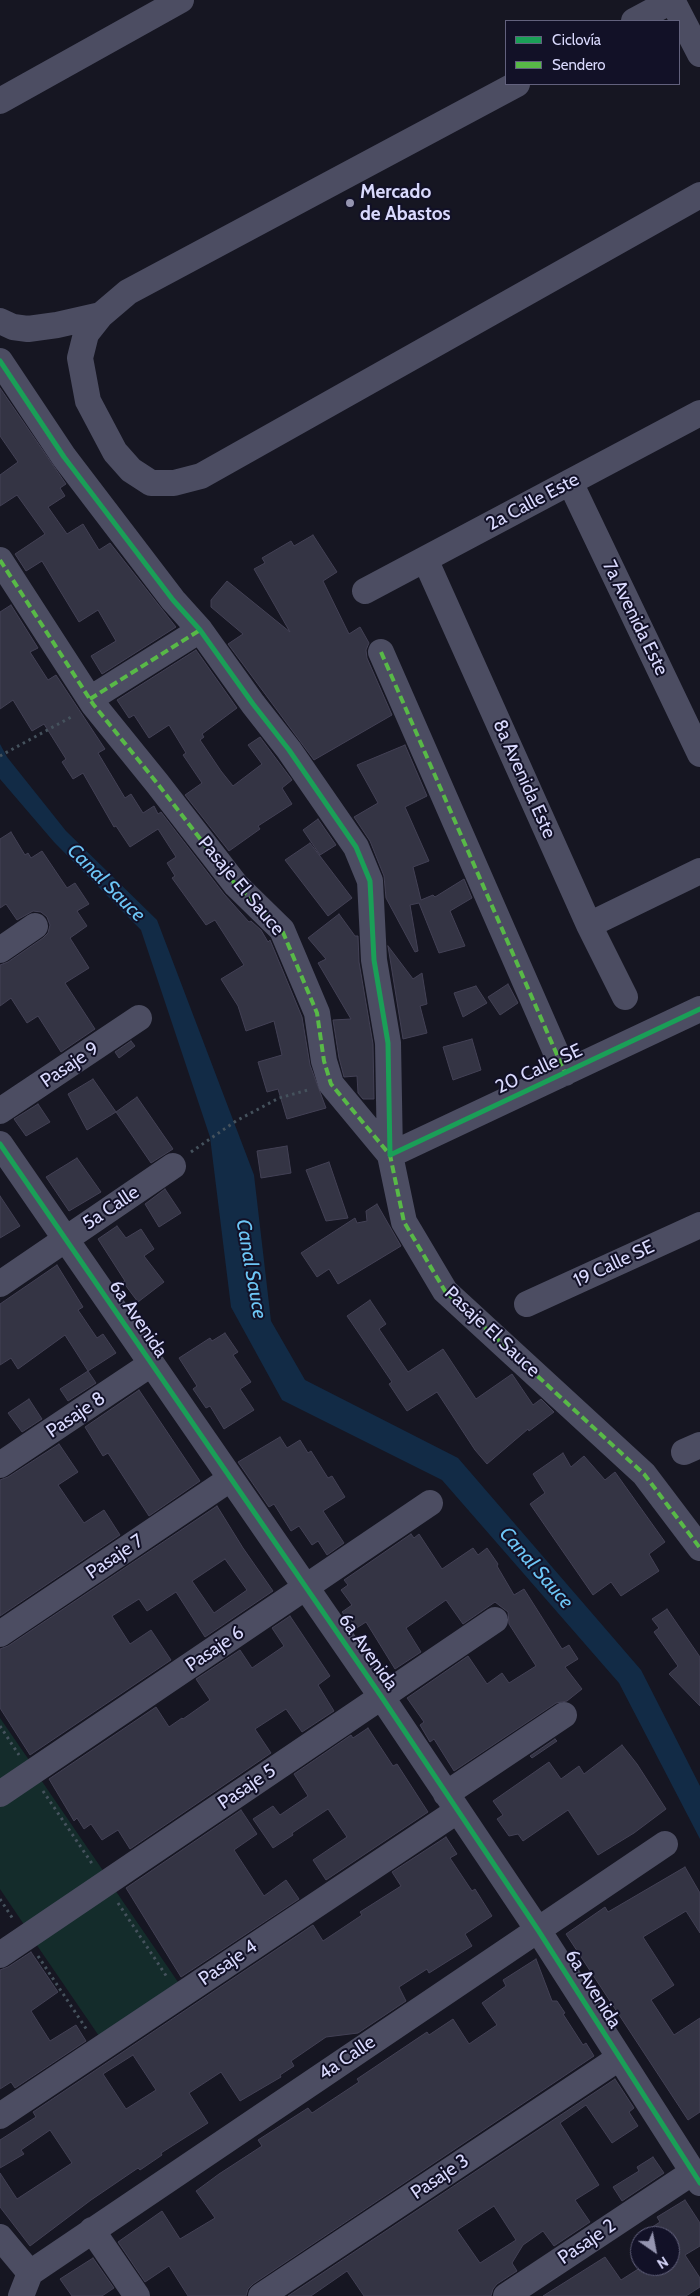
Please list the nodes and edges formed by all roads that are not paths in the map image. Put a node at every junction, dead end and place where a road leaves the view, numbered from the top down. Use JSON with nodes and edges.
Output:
{"nodes":[{"id":1,"x":181,"y":0,"type":"edge"},
{"id":2,"x":673,"y":0,"type":"edge"},
{"id":3,"x":636,"y":20,"type":"edge"},
{"id":4,"x":700,"y":54,"type":"edge"},
{"id":5,"x":515,"y":85,"type":"edge"},
{"id":6,"x":0,"y":100,"type":"edge"},
{"id":7,"x":700,"y":195,"type":"edge"},
{"id":8,"x":101,"y":315,"type":"junction"},
{"id":9,"x":0,"y":321,"type":"edge"},
{"id":10,"x":0,"y":361,"type":"edge"},
{"id":11,"x":700,"y":413,"type":"edge"},
{"id":12,"x":570,"y":482,"type":"junction"},
{"id":13,"x":0,"y":560,"type":"edge"},
{"id":14,"x":425,"y":560,"type":"junction"},
{"id":15,"x":366,"y":591,"type":"dead end"},
{"id":16,"x":200,"y":630,"type":"junction"},
{"id":17,"x":381,"y":652,"type":"dead end"},
{"id":18,"x":92,"y":702,"type":"junction"},
{"id":19,"x":700,"y":754,"type":"edge"},
{"id":20,"x":700,"y":871,"type":"edge"},
{"id":21,"x":589,"y":925,"type":"junction"},
{"id":22,"x":35,"y":926,"type":"dead end"},
{"id":23,"x":0,"y":950,"type":"edge"},
{"id":24,"x":625,"y":997,"type":"dead end"},
{"id":25,"x":700,"y":1009,"type":"edge"},
{"id":26,"x":139,"y":1018,"type":"dead end"},
{"id":27,"x":565,"y":1073,"type":"junction"},
{"id":28,"x":0,"y":1112,"type":"edge"},
{"id":29,"x":0,"y":1144,"type":"edge"},
{"id":30,"x":390,"y":1155,"type":"junction"},
{"id":31,"x":173,"y":1166,"type":"dead end"},
{"id":32,"x":700,"y":1225,"type":"edge"},
{"id":33,"x":66,"y":1239,"type":"junction"},
{"id":34,"x":0,"y":1284,"type":"edge"},
{"id":35,"x":527,"y":1304,"type":"dead end"},
{"id":36,"x":151,"y":1364,"type":"junction"},
{"id":37,"x":0,"y":1465,"type":"edge"},
{"id":38,"x":230,"y":1479,"type":"junction"},
{"id":39,"x":430,"y":1503,"type":"dead end"},
{"id":40,"x":700,"y":1548,"type":"edge"},
{"id":41,"x":305,"y":1588,"type":"junction"},
{"id":42,"x":495,"y":1620,"type":"dead end"},
{"id":43,"x":0,"y":1634,"type":"edge"},
{"id":44,"x":381,"y":1696,"type":"junction"},
{"id":45,"x":564,"y":1715,"type":"dead end"},
{"id":46,"x":0,"y":1794,"type":"edge"},
{"id":47,"x":451,"y":1803,"type":"junction"},
{"id":48,"x":666,"y":1844,"type":"dead end"},
{"id":49,"x":538,"y":1930,"type":"junction"},
{"id":50,"x":0,"y":1955,"type":"edge"},
{"id":51,"x":619,"y":2058,"type":"junction"},
{"id":52,"x":0,"y":2116,"type":"edge"},
{"id":53,"x":696,"y":2177,"type":"edge"},
{"id":54,"x":92,"y":2230,"type":"junction"},
{"id":55,"x":0,"y":2237,"type":"edge"},
{"id":56,"x":26,"y":2285,"type":"edge"},
{"id":57,"x":137,"y":2296,"type":"edge"},
{"id":58,"x":261,"y":2296,"type":"edge"},
{"id":59,"x":506,"y":2296,"type":"edge"}],
"edges":[{"from":1,"to":6,"type":"street"},
{"from":2,"to":3,"type":"street"},
{"from":2,"to":4,"type":"street"},
{"from":5,"to":8,"type":"street"},
{"from":7,"to":8,"type":"street"},
{"from":8,"to":9,"type":"street"},
{"from":10,"to":16,"type":"street"},
{"from":11,"to":12,"type":"street","name":"2a Calle Este"},
{"from":12,"to":14,"type":"street","name":"2a Calle Este"},
{"from":12,"to":19,"type":"street","name":"7a Avenida Este"},
{"from":13,"to":18,"type":"street","name":"Pasaje El Sauce"},
{"from":14,"to":15,"type":"street","name":"2a Calle Este"},
{"from":14,"to":21,"type":"street","name":"8a Avenida Este"},
{"from":16,"to":18,"type":"street"},
{"from":16,"to":30,"type":"street"},
{"from":17,"to":27,"type":"street"},
{"from":18,"to":30,"type":"street","name":"Pasaje El Sauce"},
{"from":20,"to":21,"type":"street"},
{"from":21,"to":24,"type":"street","name":"8a Avenida Este"},
{"from":22,"to":23,"type":"street"},
{"from":25,"to":27,"type":"street","name":"20 Calle SE"},
{"from":26,"to":28,"type":"street","name":"Pasaje 9"},
{"from":27,"to":30,"type":"street","name":"20 Calle SE"},
{"from":29,"to":33,"type":"street","name":"6a Avenida"},
{"from":30,"to":40,"type":"street","name":"Pasaje El Sauce"},
{"from":31,"to":33,"type":"street","name":"5a Calle"},
{"from":32,"to":35,"type":"street","name":"19 Calle SE"},
{"from":33,"to":34,"type":"street","name":"5a Calle"},
{"from":33,"to":36,"type":"street","name":"6a Avenida"},
{"from":36,"to":37,"type":"street","name":"Pasaje 8"},
{"from":36,"to":38,"type":"street","name":"6a Avenida"},
{"from":38,"to":41,"type":"street","name":"6a Avenida"},
{"from":38,"to":43,"type":"street","name":"Pasaje 7"},
{"from":39,"to":41,"type":"street","name":"Pasaje 6"},
{"from":41,"to":44,"type":"street","name":"6a Avenida"},
{"from":41,"to":46,"type":"street","name":"Pasaje 6"},
{"from":42,"to":44,"type":"street","name":"Pasaje 5"},
{"from":44,"to":47,"type":"street","name":"6a Avenida"},
{"from":44,"to":50,"type":"street","name":"Pasaje 5"},
{"from":45,"to":47,"type":"street","name":"Pasaje 4"},
{"from":47,"to":49,"type":"street","name":"6a Avenida"},
{"from":47,"to":52,"type":"street","name":"Pasaje 4"},
{"from":48,"to":49,"type":"street","name":"4a Calle"},
{"from":49,"to":51,"type":"street","name":"6a Avenida"},
{"from":49,"to":54,"type":"street","name":"4a Calle"},
{"from":51,"to":53,"type":"street","name":"6a Avenida"},
{"from":51,"to":58,"type":"street","name":"Pasaje 3"},
{"from":53,"to":59,"type":"street","name":"Pasaje 2"},
{"from":54,"to":56,"type":"street","name":"4a Calle"},
{"from":54,"to":57,"type":"street"},
{"from":55,"to":56,"type":"street"}]}
